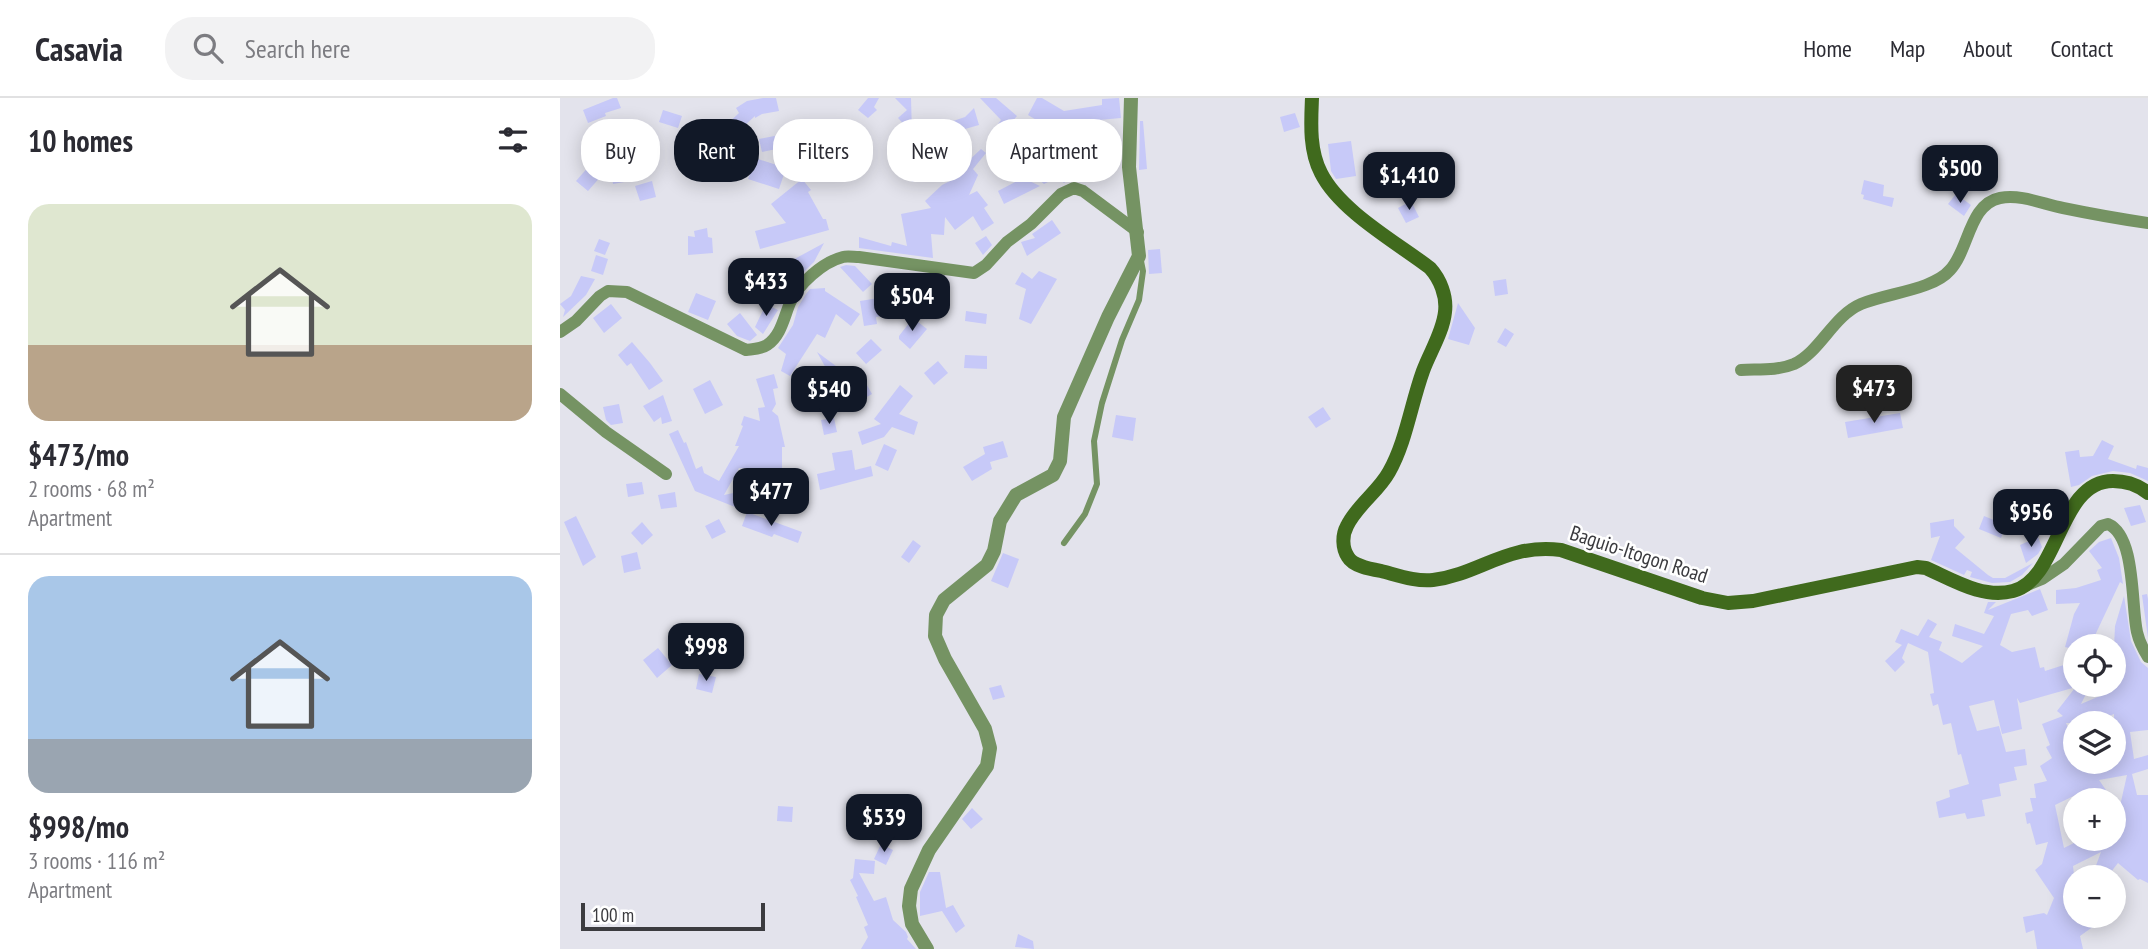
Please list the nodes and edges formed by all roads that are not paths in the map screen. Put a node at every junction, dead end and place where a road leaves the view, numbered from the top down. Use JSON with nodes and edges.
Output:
{"nodes":[{"id":1,"x":1131,"y":98,"type":"edge"},
{"id":2,"x":1312,"y":98,"type":"edge"},
{"id":3,"x":2148,"y":223,"type":"edge"},
{"id":4,"x":1138,"y":232,"type":"junction"},
{"id":5,"x":1139,"y":256,"type":"junction"},
{"id":6,"x":560,"y":332,"type":"edge"},
{"id":7,"x":1741,"y":370,"type":"dead end"},
{"id":8,"x":560,"y":394,"type":"edge"},
{"id":9,"x":666,"y":474,"type":"dead end"},
{"id":10,"x":2148,"y":493,"type":"edge"},
{"id":11,"x":1064,"y":543,"type":"dead end"},
{"id":12,"x":2022,"y":588,"type":"junction"},
{"id":13,"x":2148,"y":657,"type":"edge"},
{"id":14,"x":927,"y":949,"type":"edge"}],
"edges":[{"from":1,"to":4,"type":"street"},
{"from":2,"to":12,"type":"main road","name":"Baguio-Itogon Road"},
{"from":3,"to":7,"type":"street"},
{"from":4,"to":5,"type":"street"},
{"from":4,"to":6,"type":"street"},
{"from":5,"to":11,"type":"lane"},
{"from":5,"to":14,"type":"street"},
{"from":8,"to":9,"type":"street"},
{"from":10,"to":12,"type":"main road"},
{"from":12,"to":13,"type":"street"}]}
